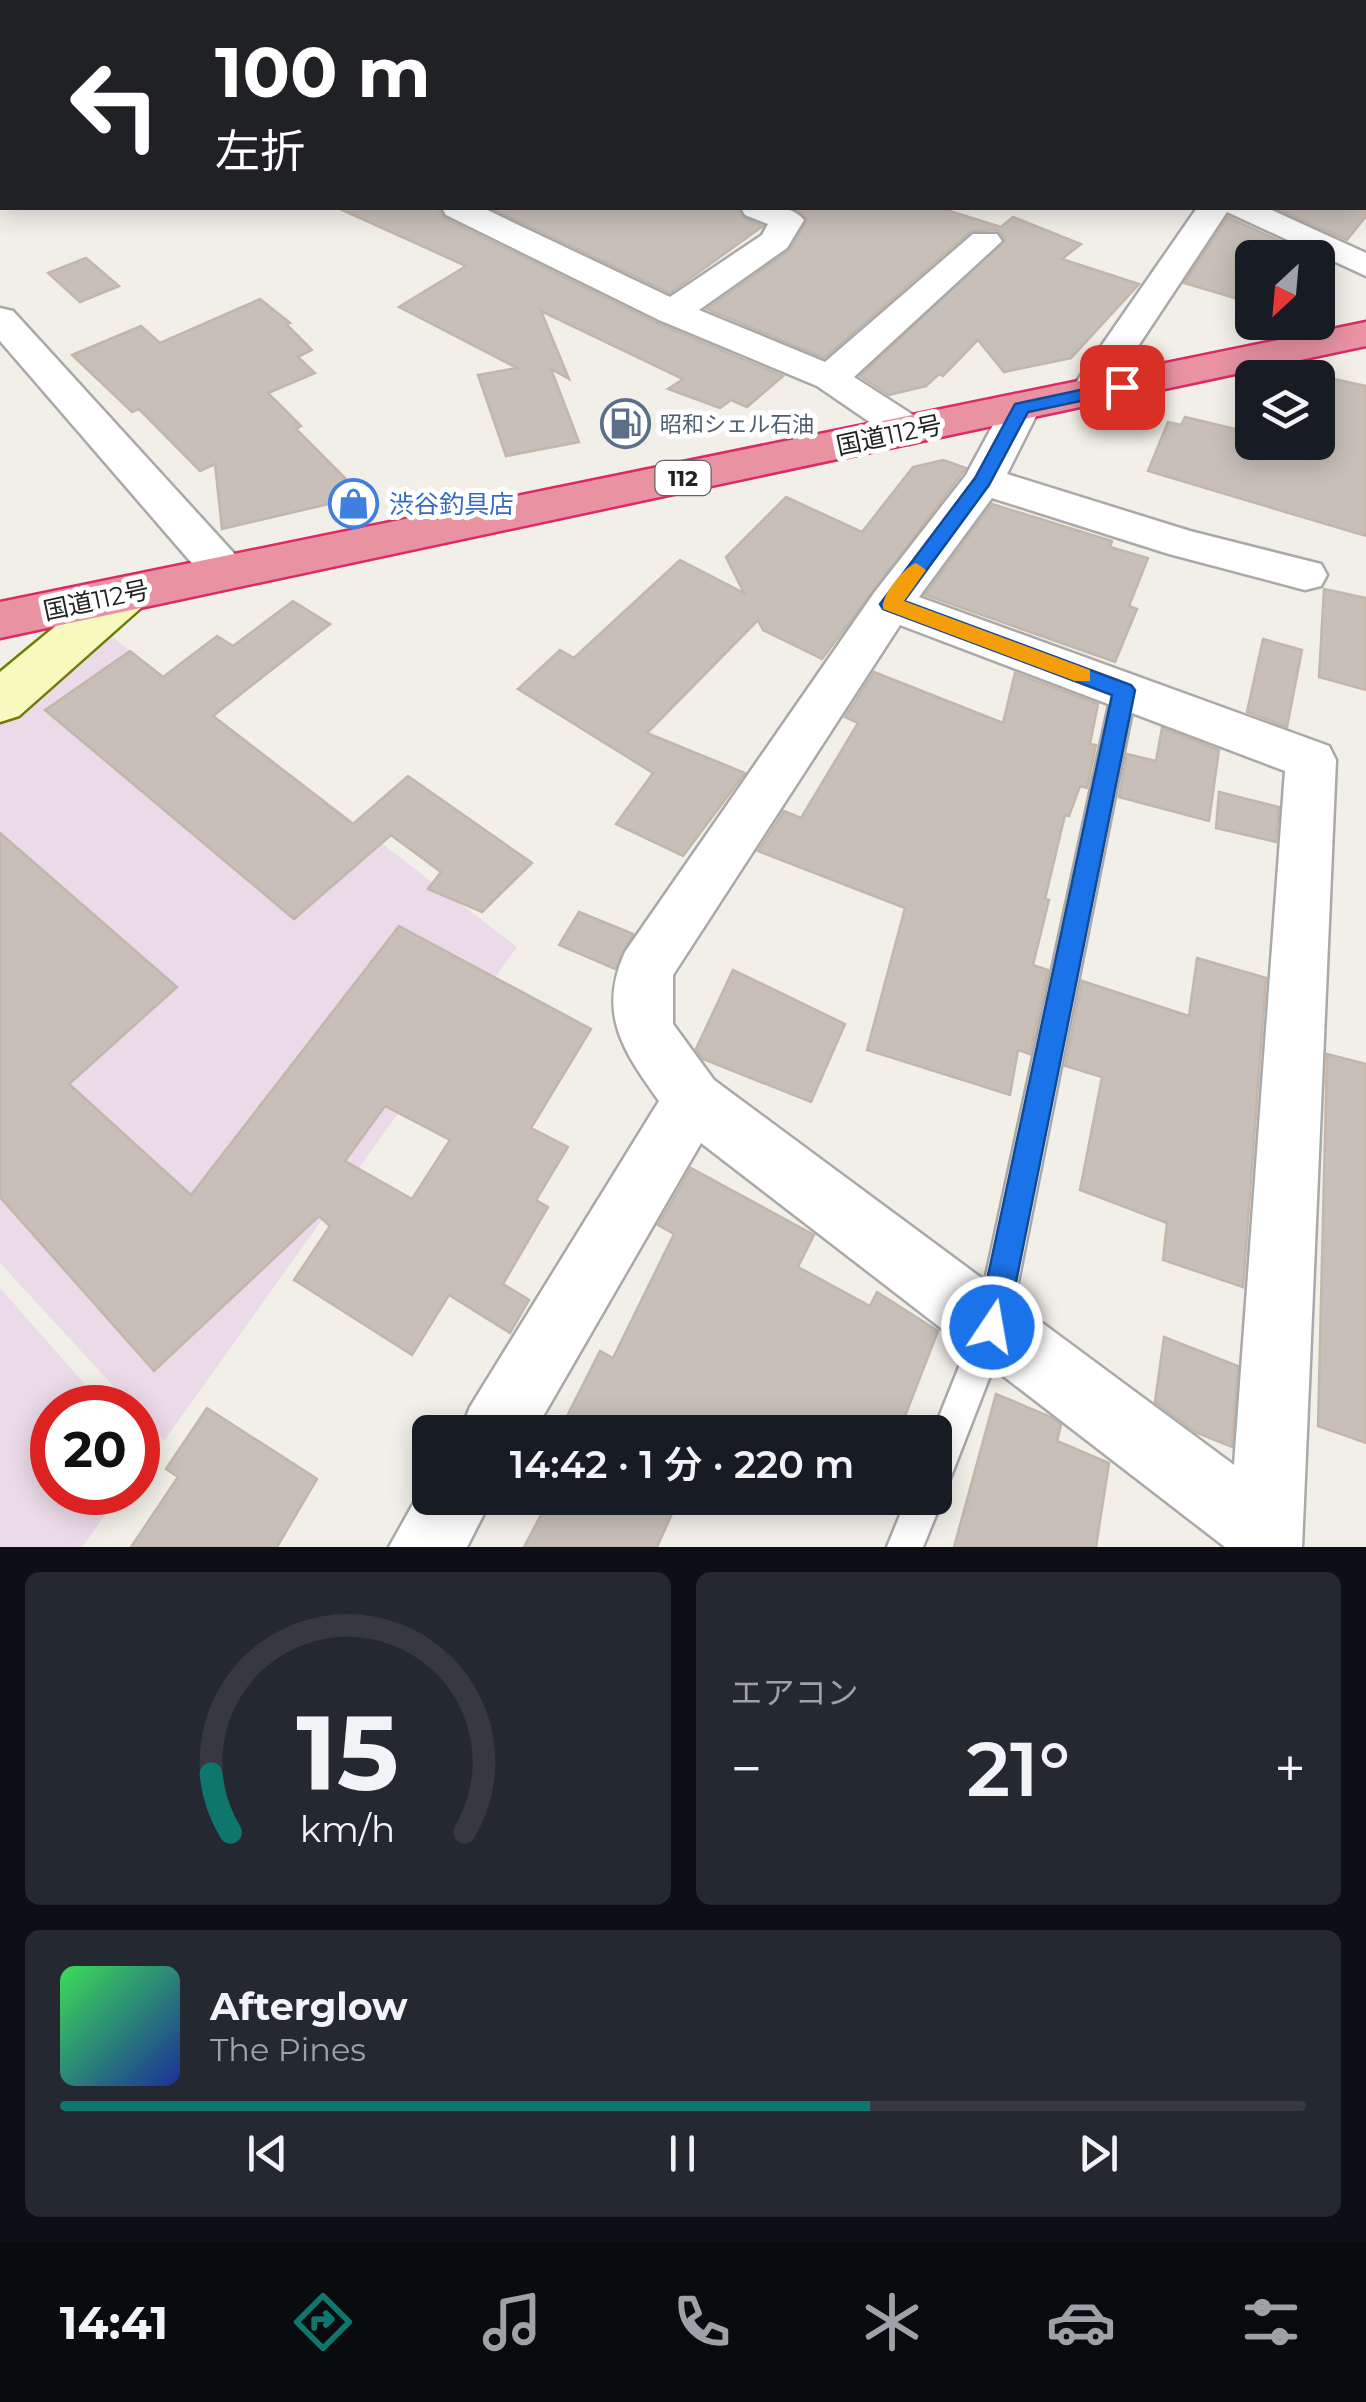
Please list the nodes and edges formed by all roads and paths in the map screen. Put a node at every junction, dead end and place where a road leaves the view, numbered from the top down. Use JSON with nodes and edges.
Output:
{"nodes":[{"id":1,"x":462,"y":210,"type":"edge"},
{"id":2,"x":763,"y":210,"type":"edge"},
{"id":3,"x":1212,"y":210,"type":"edge"},
{"id":4,"x":1245,"y":210,"type":"edge"},
{"id":5,"x":984,"y":241,"type":"dead end"},
{"id":6,"x":1366,"y":266,"type":"edge"},
{"id":7,"x":672,"y":312,"type":"junction"},
{"id":8,"x":0,"y":319,"type":"edge"},
{"id":9,"x":1366,"y":334,"type":"edge"},
{"id":10,"x":830,"y":378,"type":"junction"},
{"id":11,"x":1087,"y":394,"type":"junction"},
{"id":12,"x":1021,"y":408,"type":"junction"},
{"id":13,"x":910,"y":430,"type":"junction"},
{"id":14,"x":983,"y":481,"type":"junction"},
{"id":15,"x":224,"y":572,"type":"junction"},
{"id":16,"x":1304,"y":575,"type":"dead end"},
{"id":17,"x":126,"y":594,"type":"junction"},
{"id":18,"x":890,"y":604,"type":"junction"},
{"id":19,"x":0,"y":620,"type":"edge"},
{"id":20,"x":1124,"y":690,"type":"junction"},
{"id":21,"x":0,"y":702,"type":"edge"},
{"id":22,"x":692,"y":1100,"type":"junction"},
{"id":23,"x":992,"y":1327,"type":"junction"},
{"id":24,"x":505,"y":1415,"type":"edge"},
{"id":25,"x":952,"y":1428,"type":"edge"},
{"id":26,"x":446,"y":1515,"type":"edge"},
{"id":27,"x":917,"y":1515,"type":"edge"},
{"id":28,"x":1265,"y":1540,"type":"edge"},
{"id":29,"x":426,"y":1547,"type":"edge"},
{"id":30,"x":905,"y":1547,"type":"edge"}],
"edges":[{"from":1,"to":7,"type":"street"},
{"from":2,"to":7,"type":"street"},
{"from":3,"to":11,"type":"street"},
{"from":4,"to":6,"type":"street"},
{"from":5,"to":10,"type":"street"},
{"from":7,"to":10,"type":"street"},
{"from":8,"to":15,"type":"street"},
{"from":9,"to":11,"type":"highway","name":"国道112号","number":"112"},
{"from":10,"to":13,"type":"street"},
{"from":11,"to":12,"type":"highway","name":"国道112号","number":"112"},
{"from":12,"to":13,"type":"highway","name":"国道112号","number":"112"},
{"from":12,"to":14,"type":"street"},
{"from":13,"to":15,"type":"highway","name":"国道112号","number":"112"},
{"from":14,"to":16,"type":"street"},
{"from":14,"to":18,"type":"street"},
{"from":15,"to":17,"type":"highway","name":"国道112号","number":"112"},
{"from":17,"to":19,"type":"highway","name":"国道112号","number":"112"},
{"from":17,"to":21,"type":"street"},
{"from":18,"to":20,"type":"street"},
{"from":18,"to":22,"type":"street"},
{"from":20,"to":23,"type":"lane"},
{"from":20,"to":28,"type":"street"},
{"from":22,"to":23,"type":"street"},
{"from":22,"to":24,"type":"street"},
{"from":23,"to":25,"type":"lane"},
{"from":23,"to":28,"type":"street"},
{"from":26,"to":29,"type":"street"},
{"from":27,"to":30,"type":"lane"}]}
